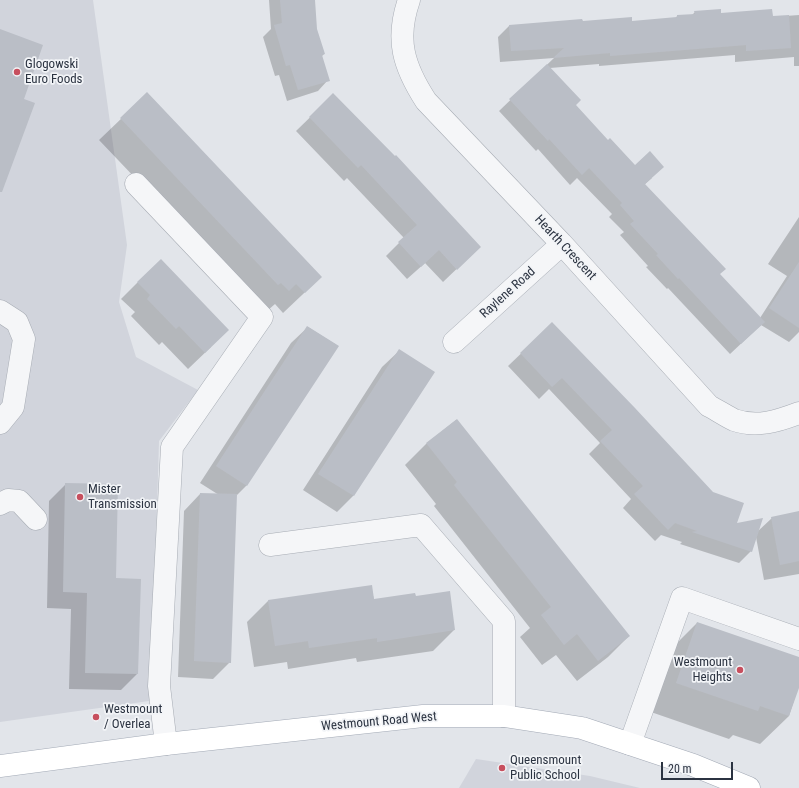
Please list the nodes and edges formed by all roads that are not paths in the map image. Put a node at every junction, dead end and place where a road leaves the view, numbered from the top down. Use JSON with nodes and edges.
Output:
{"nodes":[{"id":1,"x":409,"y":0,"type":"edge"},
{"id":2,"x":136,"y":184,"type":"dead end"},
{"id":3,"x":562,"y":244,"type":"junction"},
{"id":4,"x":0,"y":310,"type":"edge"},
{"id":5,"x":454,"y":342,"type":"dead end"},
{"id":6,"x":799,"y":413,"type":"edge"},
{"id":7,"x":0,"y":423,"type":"edge"},
{"id":8,"x":0,"y":504,"type":"edge"},
{"id":9,"x":36,"y":519,"type":"dead end"},
{"id":10,"x":270,"y":545,"type":"dead end"},
{"id":11,"x":799,"y":639,"type":"edge"},
{"id":12,"x":504,"y":716,"type":"junction"},
{"id":13,"x":166,"y":744,"type":"junction"},
{"id":14,"x":630,"y":744,"type":"junction"},
{"id":15,"x":0,"y":766,"type":"edge"},
{"id":16,"x":748,"y":788,"type":"edge"}],
"edges":[{"from":1,"to":3,"type":"street","name":"Hearth Crescent"},
{"from":2,"to":13,"type":"street"},
{"from":3,"to":5,"type":"street","name":"Raylene Road"},
{"from":3,"to":6,"type":"street","name":"Hearth Crescent"},
{"from":4,"to":7,"type":"street"},
{"from":8,"to":9,"type":"street"},
{"from":10,"to":12,"type":"street"},
{"from":11,"to":14,"type":"street"},
{"from":12,"to":13,"type":"main road","name":"Westmount Road West"},
{"from":12,"to":14,"type":"main road","name":"Westmount Road West"},
{"from":13,"to":15,"type":"main road","name":"Westmount Road West"},
{"from":14,"to":16,"type":"main road","name":"Westmount Road West"}]}
